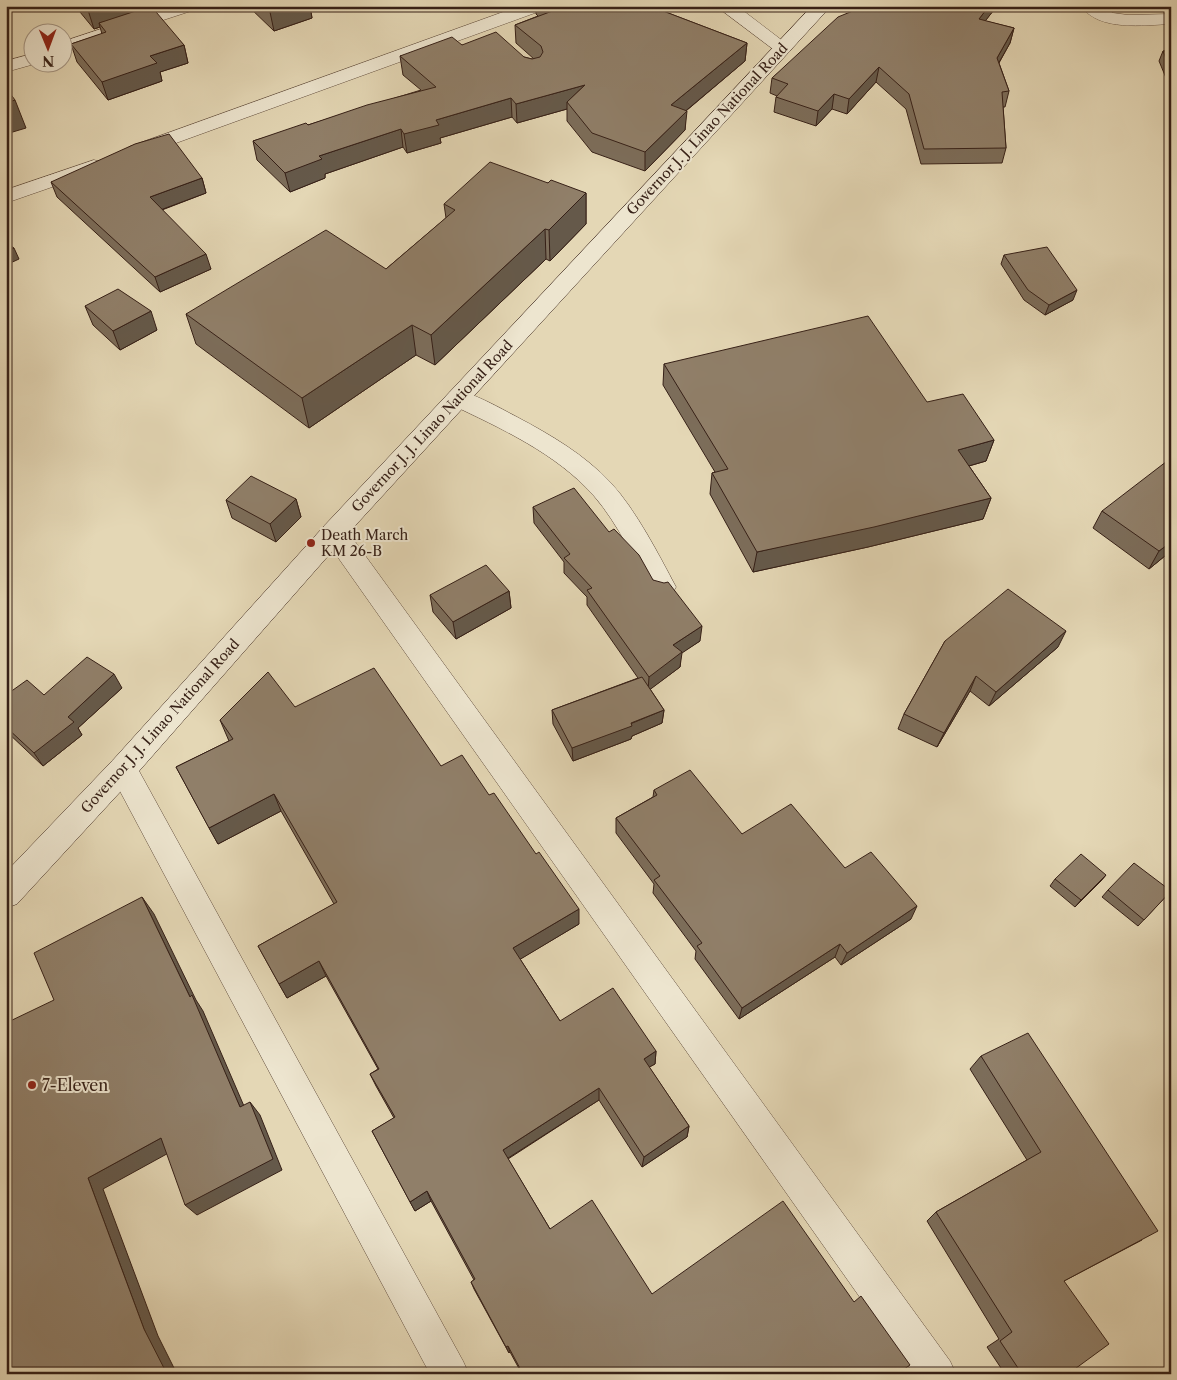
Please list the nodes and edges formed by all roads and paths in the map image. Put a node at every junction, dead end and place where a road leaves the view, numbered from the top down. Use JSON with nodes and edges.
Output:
{"nodes":[{"id":1,"x":188,"y":6,"type":"edge"},
{"id":2,"x":537,"y":6,"type":"edge"},
{"id":3,"x":725,"y":6,"type":"edge"},
{"id":4,"x":822,"y":6,"type":"edge"},
{"id":5,"x":1090,"y":6,"type":"edge"},
{"id":6,"x":1171,"y":19,"type":"edge"},
{"id":7,"x":482,"y":26,"type":"junction"},
{"id":8,"x":497,"y":39,"type":"edge"},
{"id":9,"x":72,"y":45,"type":"edge"},
{"id":10,"x":782,"y":48,"type":"junction"},
{"id":11,"x":22,"y":61,"type":"edge"},
{"id":12,"x":6,"y":67,"type":"edge"},
{"id":13,"x":6,"y":197,"type":"edge"},
{"id":14,"x":458,"y":398,"type":"junction"},
{"id":15,"x":334,"y":532,"type":"junction"},
{"id":16,"x":663,"y":587,"type":"edge"},
{"id":17,"x":123,"y":768,"type":"junction"},
{"id":18,"x":6,"y":894,"type":"edge"},
{"id":19,"x":450,"y":1374,"type":"edge"},
{"id":20,"x":937,"y":1374,"type":"edge"}],
"edges":[{"from":1,"to":9,"type":"street"},
{"from":2,"to":7,"type":"street"},
{"from":3,"to":10,"type":"street"},
{"from":4,"to":10,"type":"street","name":"Governor J. J. Linao National Road"},
{"from":5,"to":6,"type":"street"},
{"from":7,"to":8,"type":"street"},
{"from":7,"to":13,"type":"street"},
{"from":10,"to":14,"type":"street","name":"Governor J. J. Linao National Road"},
{"from":11,"to":12,"type":"street"},
{"from":14,"to":15,"type":"street","name":"Governor J. J. Linao National Road"},
{"from":14,"to":16,"type":"street"},
{"from":15,"to":17,"type":"street","name":"Governor J. J. Linao National Road"},
{"from":15,"to":20,"type":"street"},
{"from":17,"to":18,"type":"street","name":"Governor J. J. Linao National Road"},
{"from":17,"to":19,"type":"street"}]}
